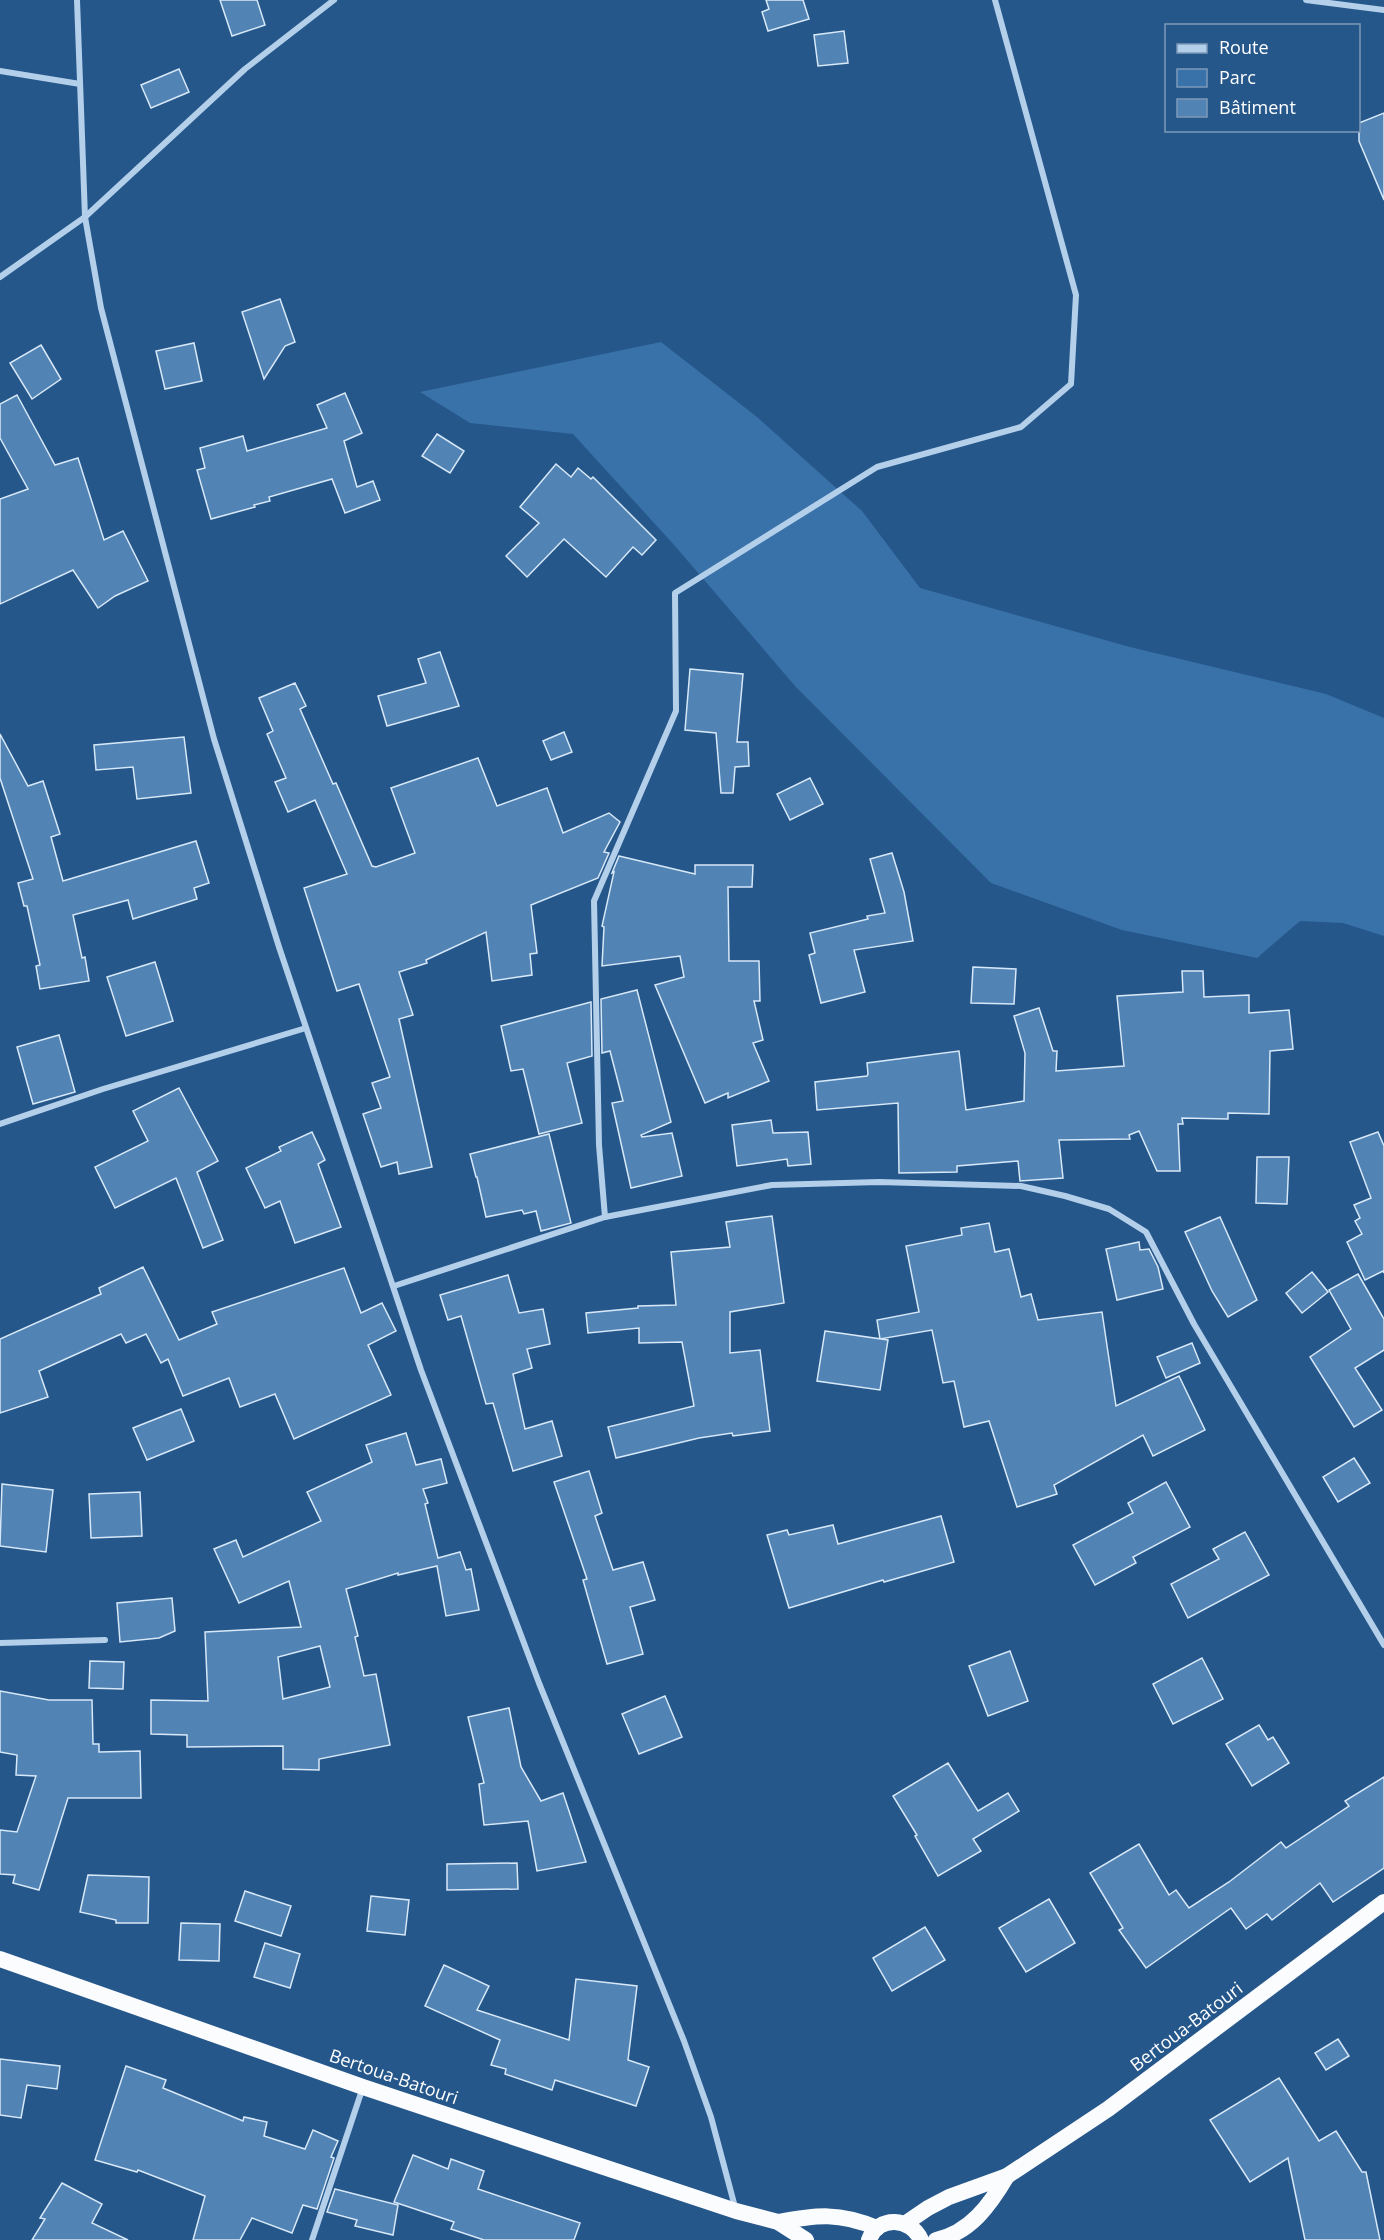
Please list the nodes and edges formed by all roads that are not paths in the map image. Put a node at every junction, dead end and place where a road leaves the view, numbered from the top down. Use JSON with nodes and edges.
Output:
{"nodes":[{"id":1,"x":77,"y":0,"type":"edge"},
{"id":2,"x":334,"y":0,"type":"edge"},
{"id":3,"x":995,"y":0,"type":"edge"},
{"id":4,"x":1306,"y":0,"type":"edge"},
{"id":5,"x":1384,"y":10,"type":"edge"},
{"id":6,"x":0,"y":71,"type":"edge"},
{"id":7,"x":80,"y":84,"type":"junction"},
{"id":8,"x":85,"y":217,"type":"junction"},
{"id":9,"x":0,"y":277,"type":"edge"},
{"id":10,"x":306,"y":1028,"type":"junction"},
{"id":11,"x":0,"y":1124,"type":"edge"},
{"id":12,"x":605,"y":1217,"type":"junction"},
{"id":13,"x":394,"y":1286,"type":"junction"},
{"id":14,"x":105,"y":1640,"type":"dead end"},
{"id":15,"x":0,"y":1643,"type":"edge"},
{"id":16,"x":1384,"y":1645,"type":"edge"},
{"id":17,"x":1384,"y":1902,"type":"edge"},
{"id":18,"x":0,"y":1959,"type":"edge"},
{"id":19,"x":363,"y":2087,"type":"junction"},
{"id":20,"x":1007,"y":2176,"type":"junction"},
{"id":21,"x":736,"y":2211,"type":"junction"},
{"id":22,"x":778,"y":2222,"type":"junction"},
{"id":23,"x":906,"y":2223,"type":"junction"},
{"id":24,"x":873,"y":2234,"type":"edge"},
{"id":25,"x":312,"y":2240,"type":"edge"},
{"id":26,"x":806,"y":2240,"type":"edge"},
{"id":27,"x":921,"y":2240,"type":"edge"},
{"id":28,"x":936,"y":2240,"type":"edge"}],
"edges":[{"from":1,"to":7,"type":"street"},
{"from":2,"to":8,"type":"street"},
{"from":3,"to":12,"type":"street"},
{"from":4,"to":5,"type":"street"},
{"from":6,"to":7,"type":"street"},
{"from":7,"to":8,"type":"street"},
{"from":8,"to":9,"type":"street"},
{"from":8,"to":10,"type":"street"},
{"from":10,"to":11,"type":"street"},
{"from":10,"to":13,"type":"street"},
{"from":12,"to":13,"type":"street"},
{"from":12,"to":16,"type":"street"},
{"from":13,"to":21,"type":"street"},
{"from":14,"to":15,"type":"street"},
{"from":17,"to":20,"type":"highway","name":"Bertoua-Batouri"},
{"from":18,"to":19,"type":"highway","name":"Bertoua-Batouri"},
{"from":19,"to":21,"type":"highway","name":"Bertoua-Batouri"},
{"from":19,"to":25,"type":"street"},
{"from":20,"to":23,"type":"highway","name":"Bertoua-Batouri"},
{"from":20,"to":28,"type":"highway","name":"Bertoua-Batouri"},
{"from":21,"to":22,"type":"highway","name":"Bertoua-Batouri"},
{"from":22,"to":24,"type":"highway","name":"Bertoua-Batouri"},
{"from":22,"to":26,"type":"highway","name":"Bertoua-Batouri"},
{"from":23,"to":24,"type":"highway"},
{"from":23,"to":27,"type":"highway"}]}
